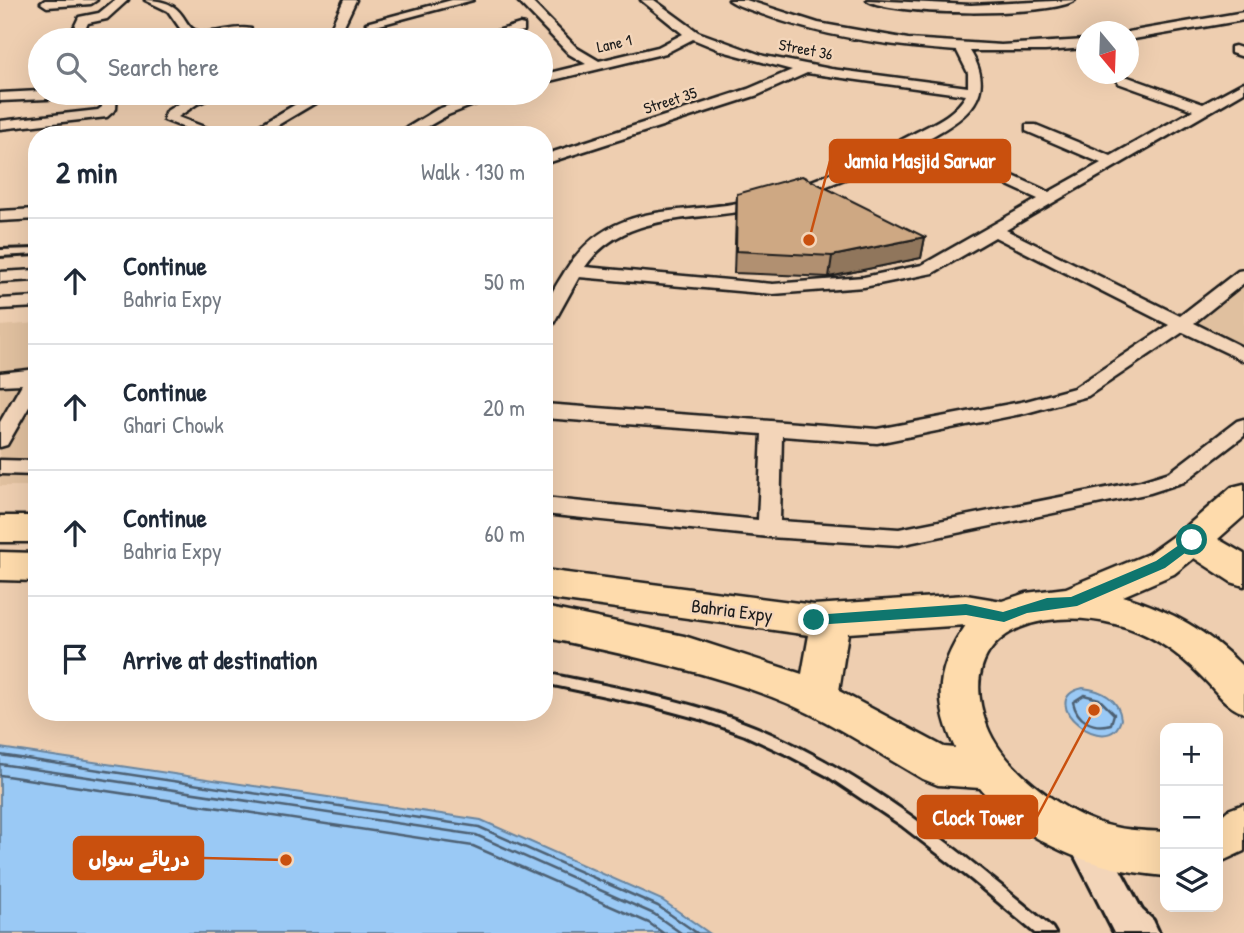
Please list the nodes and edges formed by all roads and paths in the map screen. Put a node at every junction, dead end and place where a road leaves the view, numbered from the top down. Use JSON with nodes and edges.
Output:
{"nodes":[{"id":1,"x":91,"y":0,"type":"edge"},
{"id":2,"x":122,"y":0,"type":"edge"},
{"id":3,"x":151,"y":0,"type":"edge"},
{"id":4,"x":350,"y":0,"type":"edge"},
{"id":5,"x":467,"y":0,"type":"edge"},
{"id":6,"x":523,"y":0,"type":"edge"},
{"id":7,"x":647,"y":0,"type":"edge"},
{"id":8,"x":736,"y":0,"type":"edge"},
{"id":9,"x":873,"y":0,"type":"edge"},
{"id":10,"x":1069,"y":0,"type":"edge"},
{"id":11,"x":47,"y":3,"type":"dead end"},
{"id":12,"x":1042,"y":3,"type":"edge"},
{"id":13,"x":932,"y":4,"type":"edge"},
{"id":14,"x":1244,"y":16,"type":"edge"},
{"id":15,"x":372,"y":23,"type":"dead end"},
{"id":16,"x":79,"y":28,"type":"edge"},
{"id":17,"x":186,"y":28,"type":"edge"},
{"id":18,"x":337,"y":28,"type":"edge"},
{"id":19,"x":550,"y":28,"type":"edge"},
{"id":20,"x":553,"y":31,"type":"edge"},
{"id":21,"x":693,"y":34,"type":"junction"},
{"id":22,"x":1139,"y":34,"type":"edge"},
{"id":23,"x":1076,"y":45,"type":"edge"},
{"id":24,"x":960,"y":46,"type":"junction"},
{"id":25,"x":596,"y":65,"type":"junction"},
{"id":26,"x":805,"y":69,"type":"junction"},
{"id":27,"x":553,"y":76,"type":"edge"},
{"id":28,"x":1134,"y":84,"type":"edge"},
{"id":29,"x":1244,"y":86,"type":"edge"},
{"id":30,"x":972,"y":92,"type":"junction"},
{"id":31,"x":28,"y":96,"type":"edge"},
{"id":32,"x":0,"y":97,"type":"edge"},
{"id":33,"x":109,"y":105,"type":"edge"},
{"id":34,"x":185,"y":105,"type":"edge"},
{"id":35,"x":304,"y":105,"type":"edge"},
{"id":36,"x":461,"y":105,"type":"edge"},
{"id":37,"x":1204,"y":109,"type":"junction"},
{"id":38,"x":0,"y":125,"type":"edge"},
{"id":39,"x":190,"y":126,"type":"edge"},
{"id":40,"x":266,"y":126,"type":"edge"},
{"id":41,"x":417,"y":126,"type":"edge"},
{"id":42,"x":1031,"y":128,"type":"dead end"},
{"id":43,"x":916,"y":138,"type":"junction"},
{"id":44,"x":553,"y":157,"type":"edge"},
{"id":45,"x":1112,"y":162,"type":"junction"},
{"id":46,"x":798,"y":190,"type":"junction"},
{"id":47,"x":1049,"y":198,"type":"junction"},
{"id":48,"x":821,"y":202,"type":"edge"},
{"id":49,"x":28,"y":214,"type":"edge"},
{"id":50,"x":0,"y":216,"type":"edge"},
{"id":51,"x":994,"y":230,"type":"junction"},
{"id":52,"x":915,"y":250,"type":"edge"},
{"id":53,"x":28,"y":251,"type":"edge"},
{"id":54,"x":0,"y":253,"type":"edge"},
{"id":55,"x":938,"y":262,"type":"junction"},
{"id":56,"x":575,"y":271,"type":"junction"},
{"id":57,"x":28,"y":274,"type":"edge"},
{"id":58,"x":1244,"y":275,"type":"edge"},
{"id":59,"x":0,"y":277,"type":"edge"},
{"id":60,"x":28,"y":302,"type":"edge"},
{"id":61,"x":0,"y":304,"type":"edge"},
{"id":62,"x":553,"y":309,"type":"edge"},
{"id":63,"x":1182,"y":324,"type":"junction"},
{"id":64,"x":1244,"y":355,"type":"edge"},
{"id":65,"x":28,"y":377,"type":"edge"},
{"id":66,"x":0,"y":379,"type":"edge"},
{"id":67,"x":28,"y":391,"type":"edge"},
{"id":68,"x":553,"y":412,"type":"edge"},
{"id":69,"x":1244,"y":426,"type":"edge"},
{"id":70,"x":772,"y":429,"type":"junction"},
{"id":71,"x":0,"y":440,"type":"edge"},
{"id":72,"x":0,"y":467,"type":"edge"},
{"id":73,"x":28,"y":468,"type":"edge"},
{"id":74,"x":1244,"y":496,"type":"edge"},
{"id":75,"x":553,"y":507,"type":"edge"},
{"id":76,"x":769,"y":528,"type":"junction"},
{"id":77,"x":0,"y":529,"type":"edge"},
{"id":78,"x":28,"y":529,"type":"edge"},
{"id":79,"x":1192,"y":540,"type":"junction"},
{"id":80,"x":0,"y":566,"type":"edge"},
{"id":81,"x":28,"y":567,"type":"edge"},
{"id":82,"x":1244,"y":572,"type":"edge"},
{"id":83,"x":553,"y":585,"type":"edge"},
{"id":84,"x":1073,"y":602,"type":"junction"},
{"id":85,"x":1004,"y":617,"type":"junction"},
{"id":86,"x":831,"y":621,"type":"junction"},
{"id":87,"x":553,"y":624,"type":"edge"},
{"id":88,"x":553,"y":680,"type":"edge"},
{"id":89,"x":1244,"y":696,"type":"edge"},
{"id":90,"x":818,"y":699,"type":"junction"},
{"id":91,"x":991,"y":770,"type":"junction"},
{"id":92,"x":1244,"y":825,"type":"edge"},
{"id":93,"x":1084,"y":839,"type":"junction"},
{"id":94,"x":1223,"y":839,"type":"edge"},
{"id":95,"x":1160,"y":854,"type":"edge"},
{"id":96,"x":1047,"y":933,"type":"edge"},
{"id":97,"x":1140,"y":933,"type":"edge"}],
"edges":[{"from":1,"to":11,"type":"street"},
{"from":2,"to":16,"type":"street"},
{"from":3,"to":17,"type":"street"},
{"from":4,"to":18,"type":"street"},
{"from":5,"to":15,"type":"street"},
{"from":6,"to":19,"type":"street"},
{"from":7,"to":21,"type":"street","name":"Street 36"},
{"from":8,"to":24,"type":"street"},
{"from":9,"to":13,"type":"street"},
{"from":10,"to":12,"type":"street"},
{"from":12,"to":13,"type":"street"},
{"from":14,"to":22,"type":"street"},
{"from":20,"to":25,"type":"street"},
{"from":21,"to":25,"type":"street","name":"Lane 1"},
{"from":21,"to":26,"type":"street","name":"Street 36"},
{"from":23,"to":24,"type":"street"},
{"from":24,"to":30,"type":"street"},
{"from":25,"to":27,"type":"street","name":"Lane 1"},
{"from":26,"to":30,"type":"street","name":"Street 36"},
{"from":26,"to":44,"type":"street","name":"Street 35"},
{"from":28,"to":37,"type":"street"},
{"from":29,"to":37,"type":"street"},
{"from":30,"to":43,"type":"street"},
{"from":31,"to":32,"type":"street"},
{"from":33,"to":38,"type":"street"},
{"from":34,"to":39,"type":"street"},
{"from":35,"to":40,"type":"street"},
{"from":36,"to":41,"type":"street"},
{"from":37,"to":45,"type":"street"},
{"from":42,"to":45,"type":"street"},
{"from":43,"to":46,"type":"street"},
{"from":43,"to":47,"type":"street"},
{"from":45,"to":47,"type":"street"},
{"from":46,"to":48,"type":"street"},
{"from":46,"to":56,"type":"street"},
{"from":47,"to":51,"type":"street"},
{"from":49,"to":50,"type":"street"},
{"from":51,"to":55,"type":"street"},
{"from":51,"to":63,"type":"street"},
{"from":52,"to":55,"type":"street"},
{"from":53,"to":54,"type":"lane"},
{"from":55,"to":56,"type":"street"},
{"from":56,"to":62,"type":"street"},
{"from":57,"to":59,"type":"street"},
{"from":58,"to":63,"type":"street"},
{"from":60,"to":61,"type":"street"},
{"from":63,"to":64,"type":"street"},
{"from":63,"to":70,"type":"street"},
{"from":65,"to":66,"type":"street"},
{"from":67,"to":71,"type":"street"},
{"from":68,"to":70,"type":"street"},
{"from":69,"to":76,"type":"street"},
{"from":70,"to":76,"type":"street"},
{"from":72,"to":73,"type":"street"},
{"from":74,"to":79,"type":"main road"},
{"from":75,"to":76,"type":"street"},
{"from":77,"to":78,"type":"main road"},
{"from":79,"to":82,"type":"main road"},
{"from":79,"to":84,"type":"main road"},
{"from":80,"to":81,"type":"main road"},
{"from":83,"to":86,"type":"main road","name":"Bahria Expy"},
{"from":84,"to":85,"type":"main road"},
{"from":84,"to":89,"type":"main road"},
{"from":85,"to":86,"type":"main road","name":"Bahria Expy"},
{"from":85,"to":91,"type":"main road"},
{"from":86,"to":90,"type":"main road"},
{"from":87,"to":90,"type":"main road"},
{"from":88,"to":96,"type":"lane"},
{"from":90,"to":91,"type":"main road"},
{"from":91,"to":93,"type":"main road"},
{"from":92,"to":94,"type":"main road"},
{"from":93,"to":95,"type":"main road"},
{"from":93,"to":97,"type":"street"}]}
